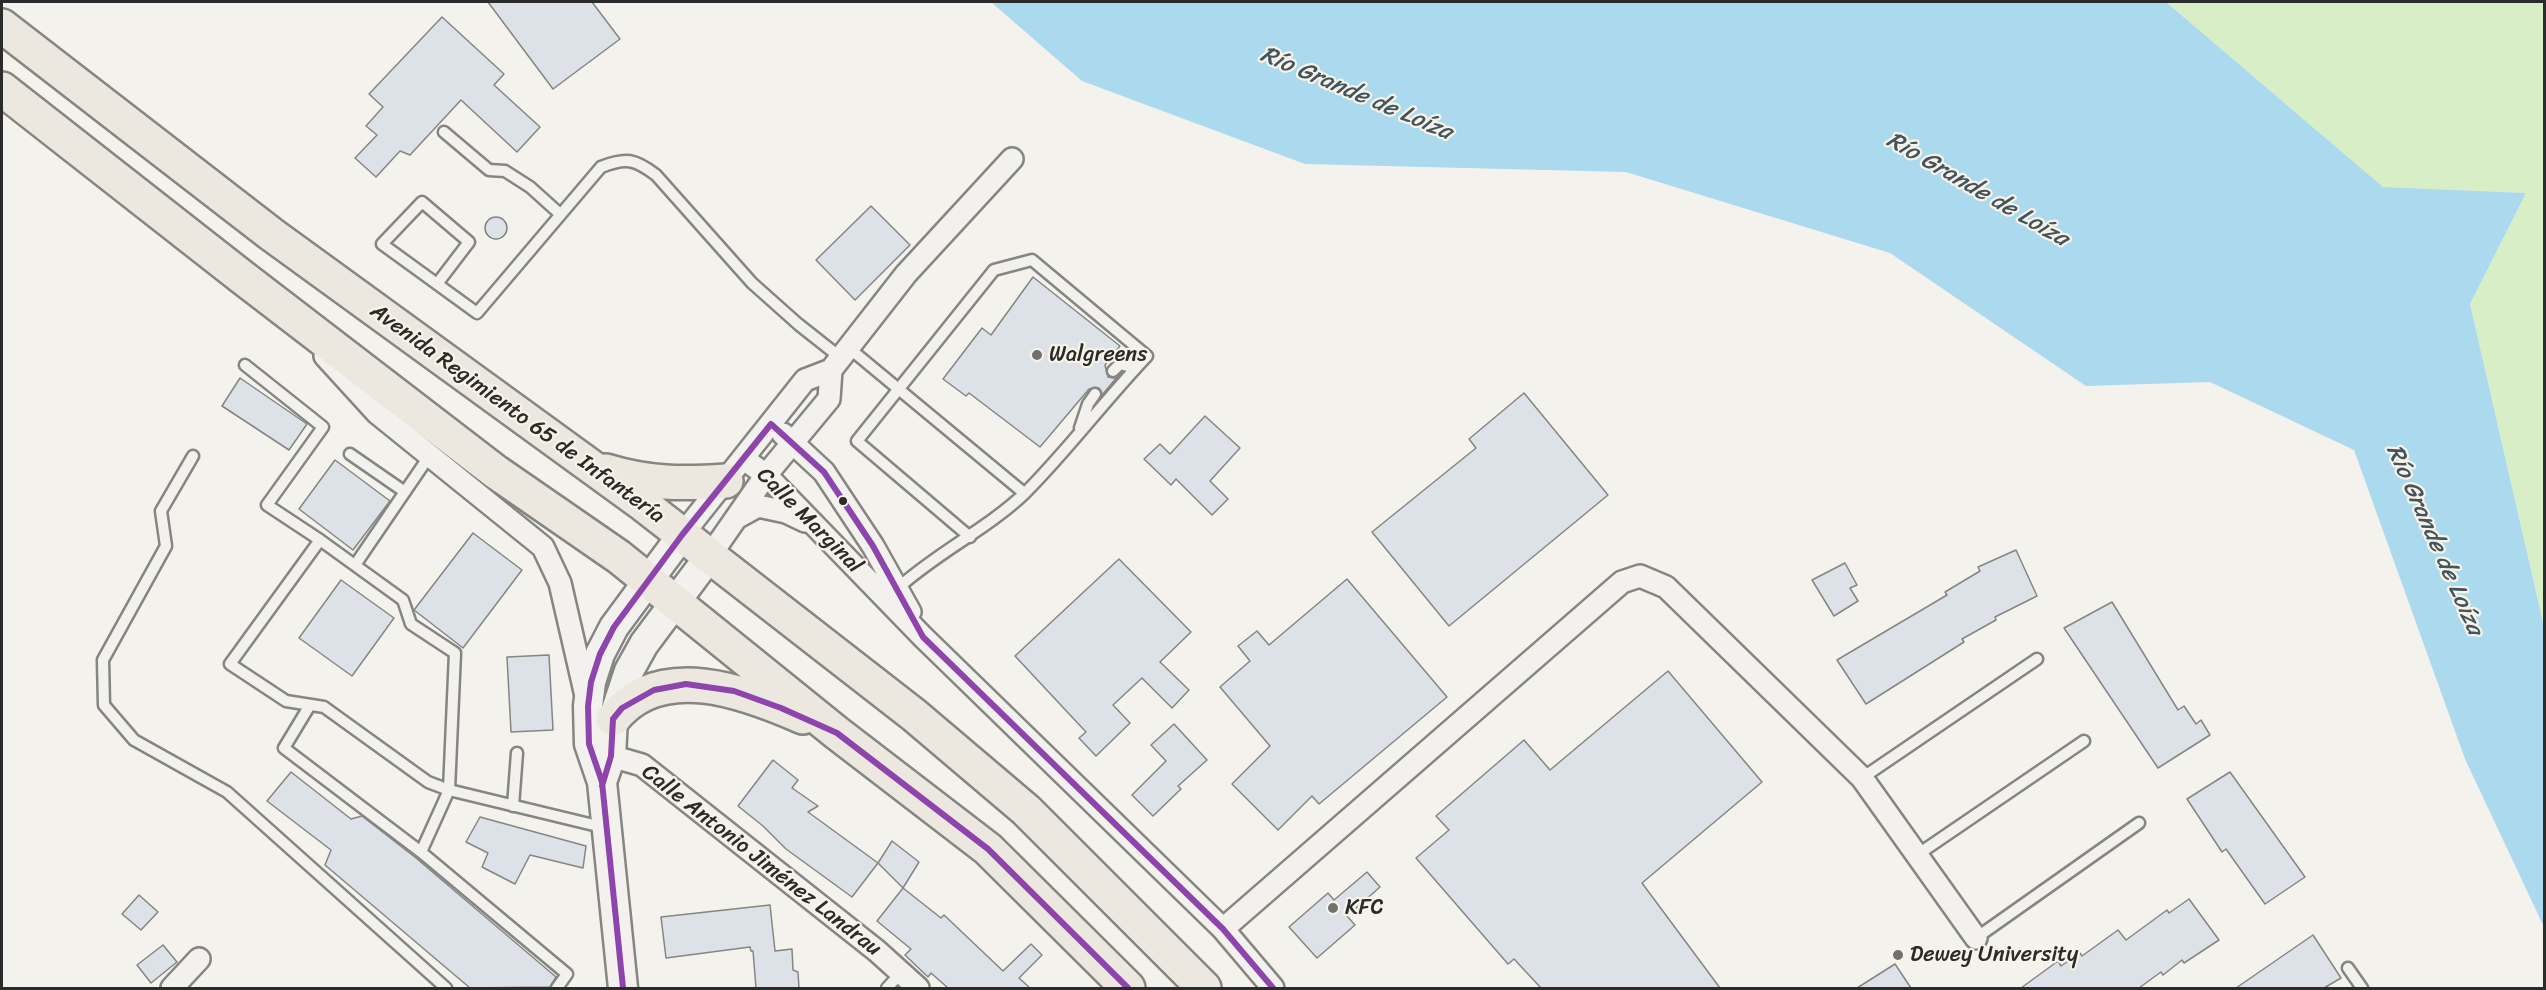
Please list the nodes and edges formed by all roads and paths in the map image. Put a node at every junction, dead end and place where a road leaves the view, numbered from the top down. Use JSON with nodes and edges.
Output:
{"nodes":[{"id":1,"x":2,"y":26,"type":"edge"},
{"id":2,"x":2,"y":89,"type":"edge"},
{"id":3,"x":444,"y":132,"type":"dead end"},
{"id":4,"x":1012,"y":159,"type":"dead end"},
{"id":5,"x":560,"y":214,"type":"junction"},
{"id":6,"x":437,"y":284,"type":"junction"},
{"id":7,"x":276,"y":302,"type":"junction"},
{"id":8,"x":840,"y":359,"type":"junction"},
{"id":9,"x":245,"y":365,"type":"dead end"},
{"id":10,"x":1135,"y":368,"type":"junction"},
{"id":11,"x":1113,"y":371,"type":"dead end"},
{"id":12,"x":898,"y":388,"type":"junction"},
{"id":13,"x":1095,"y":394,"type":"dead end"},
{"id":14,"x":771,"y":424,"type":"junction"},
{"id":15,"x":1080,"y":431,"type":"junction"},
{"id":16,"x":793,"y":443,"type":"junction"},
{"id":17,"x":350,"y":454,"type":"dead end"},
{"id":18,"x":430,"y":455,"type":"junction"},
{"id":19,"x":194,"y":456,"type":"dead end"},
{"id":20,"x":593,"y":467,"type":"junction"},
{"id":21,"x":735,"y":470,"type":"junction"},
{"id":22,"x":766,"y":475,"type":"junction"},
{"id":23,"x":405,"y":492,"type":"junction"},
{"id":24,"x":1024,"y":493,"type":"junction"},
{"id":25,"x":736,"y":518,"type":"junction"},
{"id":26,"x":818,"y":528,"type":"junction"},
{"id":27,"x":682,"y":536,"type":"junction"},
{"id":28,"x":970,"y":537,"type":"junction"},
{"id":29,"x":320,"y":540,"type":"junction"},
{"id":30,"x":709,"y":557,"type":"junction"},
{"id":31,"x":355,"y":565,"type":"junction"},
{"id":32,"x":649,"y":582,"type":"junction"},
{"id":33,"x":897,"y":589,"type":"junction"},
{"id":34,"x":676,"y":603,"type":"junction"},
{"id":35,"x":923,"y":637,"type":"junction"},
{"id":36,"x":2037,"y":659,"type":"dead end"},
{"id":37,"x":310,"y":705,"type":"junction"},
{"id":38,"x":601,"y":713,"type":"junction"},
{"id":39,"x":837,"y":733,"type":"junction"},
{"id":40,"x":2084,"y":741,"type":"dead end"},
{"id":41,"x":517,"y":753,"type":"dead end"},
{"id":42,"x":602,"y":765,"type":"junction"},
{"id":43,"x":1862,"y":778,"type":"junction"},
{"id":44,"x":449,"y":790,"type":"junction"},
{"id":45,"x":513,"y":806,"type":"junction"},
{"id":46,"x":2139,"y":823,"type":"dead end"},
{"id":47,"x":606,"y":828,"type":"junction"},
{"id":48,"x":421,"y":852,"type":"junction"},
{"id":49,"x":1917,"y":855,"type":"junction"},
{"id":50,"x":1223,"y":929,"type":"junction"},
{"id":51,"x":1976,"y":938,"type":"joint"},
{"id":52,"x":199,"y":959,"type":"dead end"},
{"id":53,"x":2348,"y":968,"type":"dead end"},
{"id":54,"x":901,"y":973,"type":"junction"},
{"id":55,"x":172,"y":988,"type":"edge"},
{"id":56,"x":446,"y":988,"type":"edge"},
{"id":57,"x":557,"y":988,"type":"edge"},
{"id":58,"x":623,"y":988,"type":"edge"},
{"id":59,"x":887,"y":988,"type":"edge"},
{"id":60,"x":918,"y":988,"type":"edge"},
{"id":61,"x":1128,"y":988,"type":"edge"},
{"id":62,"x":1204,"y":988,"type":"edge"},
{"id":63,"x":1273,"y":988,"type":"edge"},
{"id":64,"x":2362,"y":988,"type":"edge"}],
"edges":[{"from":1,"to":20,"type":"main road","name":"Avenida Regimiento 65 de Infantería"},
{"from":2,"to":7,"type":"main road"},
{"from":3,"to":5,"type":"lane"},
{"from":4,"to":8,"type":"street"},
{"from":5,"to":6,"type":"lane"},
{"from":5,"to":8,"type":"lane"},
{"from":6,"to":6,"type":"lane"},
{"from":7,"to":18,"type":"street"},
{"from":7,"to":32,"type":"main road"},
{"from":8,"to":12,"type":"lane"},
{"from":8,"to":14,"type":"street"},
{"from":8,"to":16,"type":"street"},
{"from":9,"to":29,"type":"lane"},
{"from":10,"to":11,"type":"lane"},
{"from":10,"to":12,"type":"lane"},
{"from":10,"to":15,"type":"lane"},
{"from":12,"to":24,"type":"lane"},
{"from":12,"to":28,"type":"lane"},
{"from":13,"to":15,"type":"lane"},
{"from":14,"to":16,"type":"street","name":"Calle Marginal"},
{"from":14,"to":21,"type":"street"},
{"from":15,"to":24,"type":"lane"},
{"from":16,"to":22,"type":"street"},
{"from":16,"to":33,"type":"street","name":"Calle Marginal"},
{"from":17,"to":23,"type":"lane"},
{"from":18,"to":23,"type":"lane"},
{"from":18,"to":38,"type":"street"},
{"from":19,"to":56,"type":"lane"},
{"from":20,"to":21,"type":"main road"},
{"from":20,"to":27,"type":"main road","name":"Avenida Regimiento 65 de Infantería"},
{"from":21,"to":22,"type":"street","name":"Calle Marginal"},
{"from":21,"to":27,"type":"street"},
{"from":22,"to":25,"type":"street"},
{"from":22,"to":26,"type":"street","name":"Calle Marginal"},
{"from":23,"to":31,"type":"lane"},
{"from":24,"to":28,"type":"lane"},
{"from":25,"to":26,"type":"street"},
{"from":25,"to":30,"type":"street"},
{"from":26,"to":35,"type":"street","name":"Calle Marginal"},
{"from":27,"to":30,"type":"main road","name":"Avenida Regimiento 65 de Infantería"},
{"from":27,"to":32,"type":"street"},
{"from":28,"to":33,"type":"lane"},
{"from":29,"to":31,"type":"lane"},
{"from":29,"to":37,"type":"lane"},
{"from":30,"to":34,"type":"street"},
{"from":30,"to":62,"type":"main road","name":"Avenida Regimiento 65 de Infantería"},
{"from":31,"to":44,"type":"lane"},
{"from":32,"to":34,"type":"main road"},
{"from":32,"to":38,"type":"street"},
{"from":33,"to":35,"type":"street","name":"Calle Marginal"},
{"from":34,"to":38,"type":"street"},
{"from":34,"to":39,"type":"main road"},
{"from":35,"to":50,"type":"street","name":"Calle Marginal"},
{"from":36,"to":43,"type":"lane"},
{"from":37,"to":44,"type":"lane"},
{"from":37,"to":48,"type":"lane"},
{"from":38,"to":39,"type":"main road"},
{"from":38,"to":42,"type":"street"},
{"from":39,"to":61,"type":"main road"},
{"from":40,"to":49,"type":"lane"},
{"from":41,"to":45,"type":"lane"},
{"from":42,"to":47,"type":"street"},
{"from":42,"to":54,"type":"street","name":"Calle Antonio Jiménez Landrau"},
{"from":43,"to":49,"type":"street"},
{"from":43,"to":50,"type":"street"},
{"from":44,"to":45,"type":"lane"},
{"from":44,"to":48,"type":"lane"},
{"from":45,"to":47,"type":"lane"},
{"from":46,"to":51,"type":"lane"},
{"from":47,"to":58,"type":"street"},
{"from":48,"to":57,"type":"lane"},
{"from":49,"to":51,"type":"street"},
{"from":50,"to":63,"type":"street","name":"Calle Marginal"},
{"from":52,"to":55,"type":"street"},
{"from":53,"to":64,"type":"lane"},
{"from":54,"to":59,"type":"lane"},
{"from":54,"to":60,"type":"street","name":"Calle Antonio Jiménez Landrau"}]}
